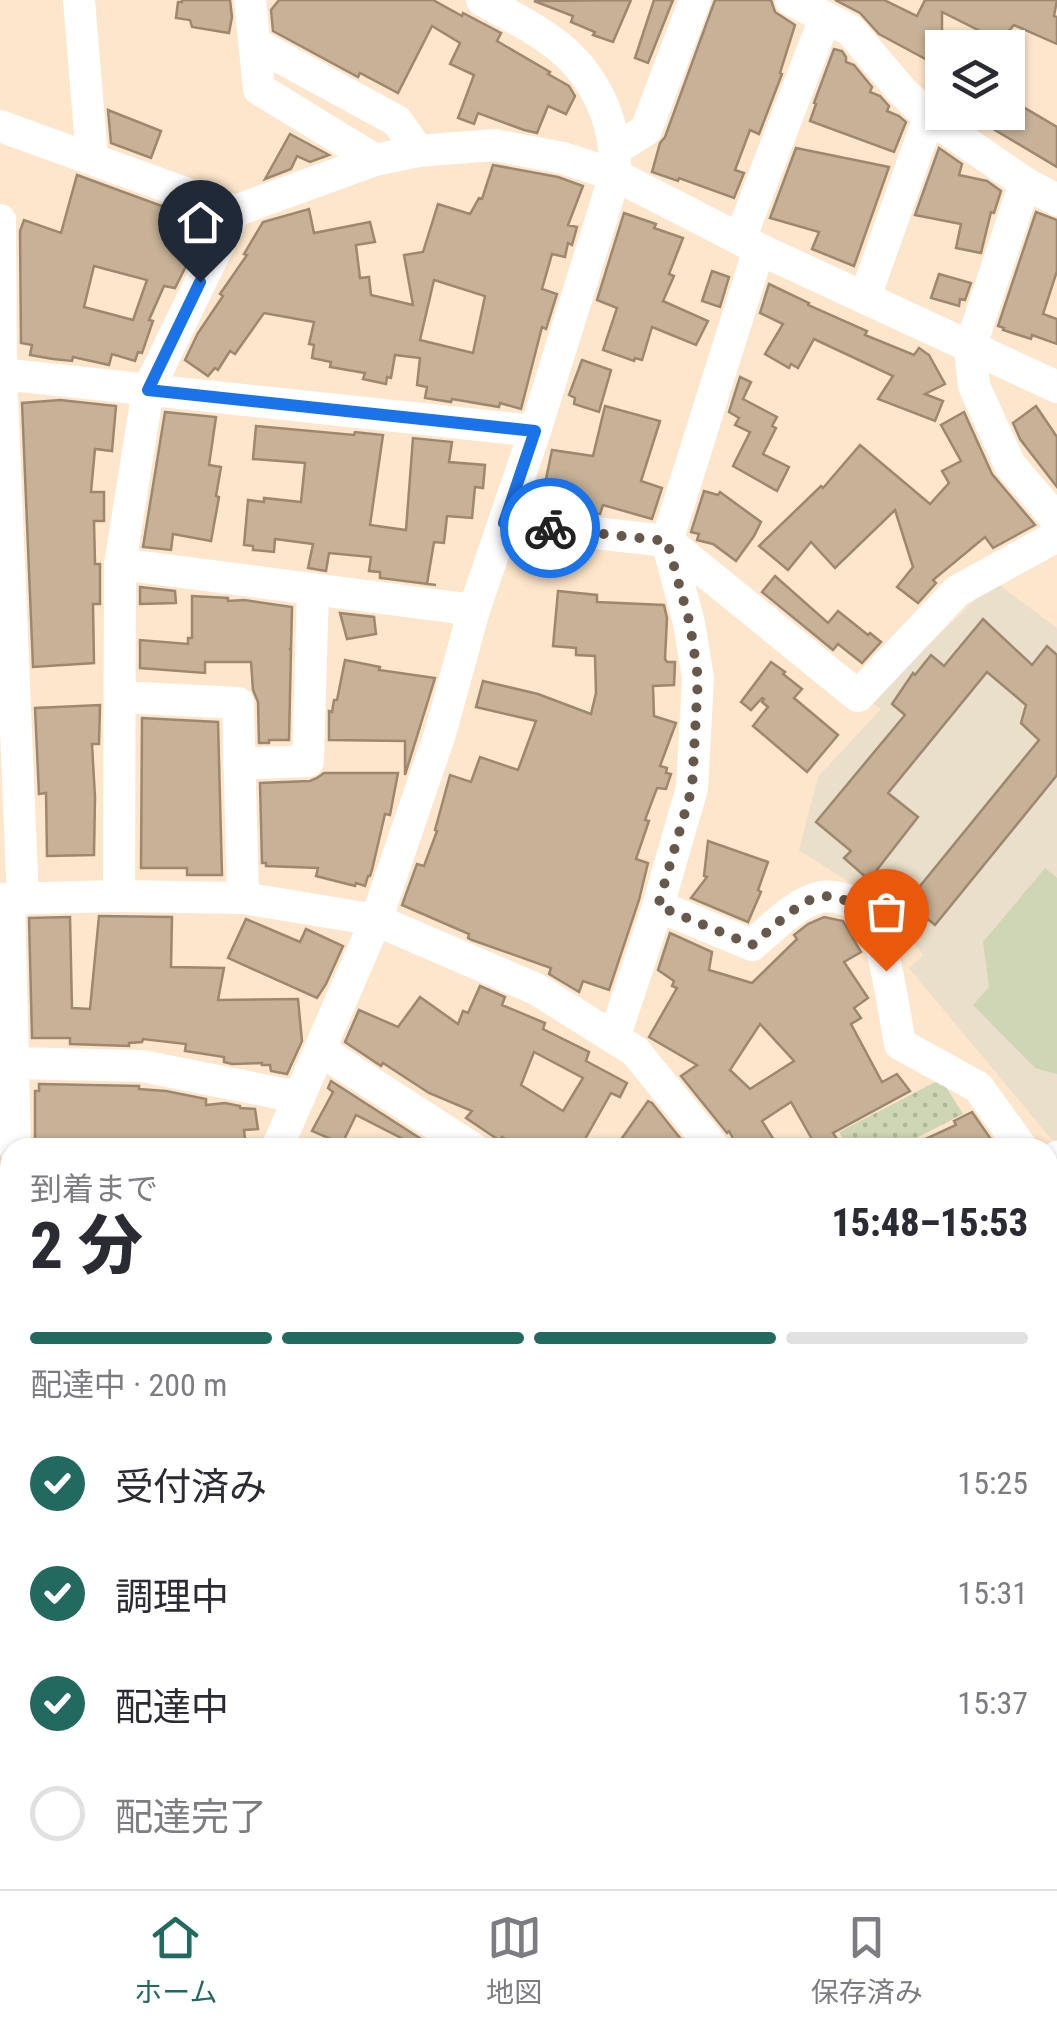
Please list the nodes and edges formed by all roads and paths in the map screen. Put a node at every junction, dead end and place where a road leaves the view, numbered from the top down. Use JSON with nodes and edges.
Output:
{"nodes":[{"id":1,"x":79,"y":0,"type":"edge"},
{"id":2,"x":250,"y":0,"type":"edge"},
{"id":3,"x":482,"y":0,"type":"edge"},
{"id":4,"x":695,"y":0,"type":"edge"},
{"id":5,"x":791,"y":0,"type":"edge"},
{"id":6,"x":824,"y":18,"type":"junction"},
{"id":7,"x":256,"y":44,"type":"junction"},
{"id":8,"x":925,"y":112,"type":"edge"},
{"id":9,"x":0,"y":126,"type":"edge"},
{"id":10,"x":925,"y":127,"type":"edge"},
{"id":11,"x":949,"y":130,"type":"edge"},
{"id":12,"x":418,"y":151,"type":"junction"},
{"id":13,"x":92,"y":158,"type":"junction"},
{"id":14,"x":375,"y":160,"type":"junction"},
{"id":15,"x":615,"y":162,"type":"junction"},
{"id":16,"x":1025,"y":183,"type":"junction"},
{"id":17,"x":1057,"y":200,"type":"edge"},
{"id":18,"x":235,"y":211,"type":"junction"},
{"id":19,"x":0,"y":220,"type":"edge"},
{"id":20,"x":749,"y":244,"type":"junction"},
{"id":21,"x":865,"y":297,"type":"junction"},
{"id":22,"x":970,"y":348,"type":"junction"},
{"id":23,"x":1,"y":374,"type":"edge"},
{"id":24,"x":1057,"y":387,"type":"edge"},
{"id":25,"x":148,"y":390,"type":"junction"},
{"id":26,"x":535,"y":431,"type":"junction"},
{"id":27,"x":1057,"y":520,"type":"edge"},
{"id":28,"x":504,"y":523,"type":"junction"},
{"id":29,"x":1057,"y":536,"type":"edge"},
{"id":30,"x":667,"y":541,"type":"junction"},
{"id":31,"x":120,"y":564,"type":"junction"},
{"id":32,"x":314,"y":589,"type":"junction"},
{"id":33,"x":474,"y":610,"type":"junction"},
{"id":34,"x":120,"y":698,"type":"junction"},
{"id":35,"x":239,"y":764,"type":"junction"},
{"id":36,"x":119,"y":896,"type":"junction"},
{"id":37,"x":243,"y":898,"type":"junction"},
{"id":38,"x":10,"y":899,"type":"edge"},
{"id":39,"x":658,"y":906,"type":"junction"},
{"id":40,"x":376,"y":920,"type":"junction"},
{"id":41,"x":614,"y":1038,"type":"junction"},
{"id":42,"x":320,"y":1050,"type":"junction"},
{"id":43,"x":12,"y":1063,"type":"junction"},
{"id":44,"x":298,"y":1098,"type":"junction"},
{"id":45,"x":16,"y":1138,"type":"edge"},
{"id":46,"x":281,"y":1138,"type":"edge"},
{"id":47,"x":456,"y":1138,"type":"edge"},
{"id":48,"x":706,"y":1138,"type":"edge"},
{"id":49,"x":1015,"y":1138,"type":"edge"}],
"edges":[{"from":1,"to":13,"type":"street"},
{"from":2,"to":7,"type":"street"},
{"from":3,"to":15,"type":"street"},
{"from":4,"to":15,"type":"street"},
{"from":5,"to":6,"type":"street"},
{"from":6,"to":8,"type":"street"},
{"from":6,"to":20,"type":"street"},
{"from":7,"to":12,"type":"street"},
{"from":7,"to":14,"type":"street"},
{"from":9,"to":13,"type":"street"},
{"from":10,"to":21,"type":"street"},
{"from":11,"to":16,"type":"street"},
{"from":12,"to":14,"type":"street"},
{"from":12,"to":15,"type":"street"},
{"from":13,"to":18,"type":"street"},
{"from":14,"to":18,"type":"street"},
{"from":15,"to":20,"type":"street"},
{"from":15,"to":26,"type":"street"},
{"from":16,"to":17,"type":"street"},
{"from":16,"to":22,"type":"street"},
{"from":18,"to":25,"type":"street"},
{"from":19,"to":23,"type":"street"},
{"from":20,"to":21,"type":"street"},
{"from":20,"to":30,"type":"street"},
{"from":21,"to":22,"type":"street"},
{"from":22,"to":24,"type":"street"},
{"from":22,"to":27,"type":"street"},
{"from":23,"to":25,"type":"street"},
{"from":23,"to":38,"type":"street"},
{"from":25,"to":26,"type":"street"},
{"from":25,"to":31,"type":"street"},
{"from":26,"to":28,"type":"street"},
{"from":28,"to":30,"type":"street"},
{"from":28,"to":33,"type":"street"},
{"from":29,"to":30,"type":"street"},
{"from":30,"to":39,"type":"street"},
{"from":31,"to":32,"type":"street"},
{"from":31,"to":34,"type":"street"},
{"from":32,"to":33,"type":"street"},
{"from":32,"to":35,"type":"street"},
{"from":33,"to":40,"type":"street"},
{"from":34,"to":35,"type":"street"},
{"from":34,"to":36,"type":"street"},
{"from":35,"to":37,"type":"street"},
{"from":36,"to":37,"type":"street"},
{"from":36,"to":38,"type":"street"},
{"from":37,"to":40,"type":"street"},
{"from":38,"to":43,"type":"street"},
{"from":39,"to":41,"type":"street"},
{"from":39,"to":49,"type":"street"},
{"from":40,"to":41,"type":"street"},
{"from":40,"to":42,"type":"street"},
{"from":41,"to":48,"type":"street"},
{"from":42,"to":44,"type":"street"},
{"from":42,"to":47,"type":"street"},
{"from":43,"to":44,"type":"street"},
{"from":43,"to":45,"type":"street"},
{"from":44,"to":46,"type":"street"}]}
